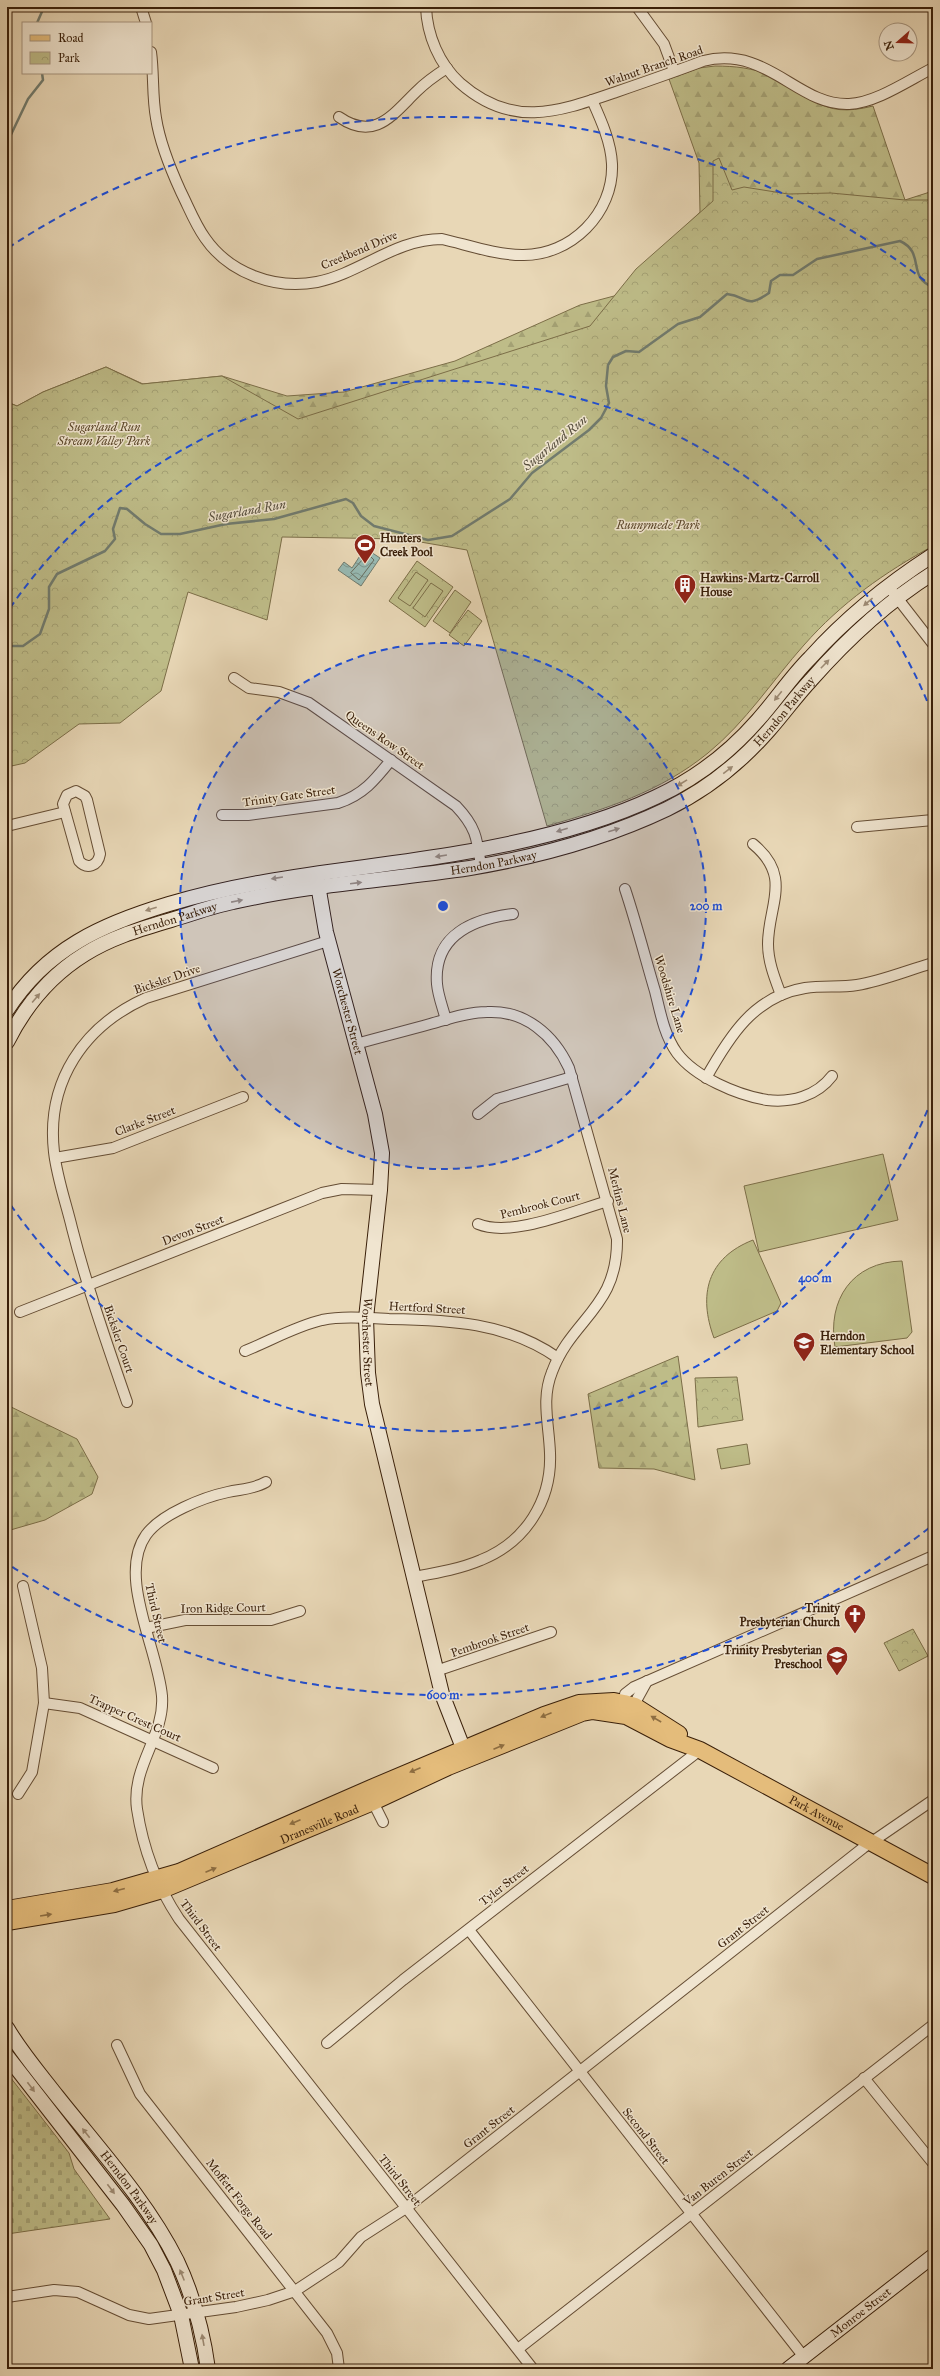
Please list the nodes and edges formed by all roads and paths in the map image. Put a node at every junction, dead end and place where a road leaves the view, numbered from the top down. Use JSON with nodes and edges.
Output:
{"nodes":[{"id":1,"x":141,"y":7,"type":"edge"},
{"id":2,"x":426,"y":7,"type":"edge"},
{"id":3,"x":637,"y":7,"type":"edge"},
{"id":4,"x":146,"y":22,"type":"edge"},
{"id":5,"x":152,"y":65,"type":"edge"},
{"id":6,"x":447,"y":68,"type":"junction"},
{"id":7,"x":933,"y":68,"type":"edge"},
{"id":8,"x":674,"y":71,"type":"junction"},
{"id":9,"x":592,"y":100,"type":"junction"},
{"id":10,"x":339,"y":117,"type":"dead end"},
{"id":11,"x":933,"y":554,"type":"edge"},
{"id":12,"x":933,"y":573,"type":"edge"},
{"id":13,"x":888,"y":586,"type":"junction"},
{"id":14,"x":897,"y":598,"type":"junction"},
{"id":15,"x":933,"y":644,"type":"edge"},
{"id":16,"x":234,"y":678,"type":"dead end"},
{"id":17,"x":391,"y":760,"type":"junction"},
{"id":18,"x":65,"y":812,"type":"junction"},
{"id":19,"x":222,"y":815,"type":"dead end"},
{"id":20,"x":933,"y":820,"type":"edge"},
{"id":21,"x":7,"y":826,"type":"edge"},
{"id":22,"x":857,"y":827,"type":"dead end"},
{"id":23,"x":753,"y":844,"type":"dead end"},
{"id":24,"x":479,"y":850,"type":"junction"},
{"id":25,"x":481,"y":866,"type":"junction"},
{"id":26,"x":316,"y":873,"type":"junction"},
{"id":27,"x":318,"y":888,"type":"junction"},
{"id":28,"x":625,"y":889,"type":"dead end"},
{"id":29,"x":513,"y":914,"type":"dead end"},
{"id":30,"x":328,"y":941,"type":"junction"},
{"id":31,"x":933,"y":963,"type":"edge"},
{"id":32,"x":781,"y":995,"type":"junction"},
{"id":33,"x":9,"y":1004,"type":"edge"},
{"id":34,"x":24,"y":1013,"type":"junction"},
{"id":35,"x":446,"y":1020,"type":"junction"},
{"id":36,"x":7,"y":1042,"type":"edge"},
{"id":37,"x":356,"y":1044,"type":"junction"},
{"id":38,"x":832,"y":1076,"type":"dead end"},
{"id":39,"x":572,"y":1077,"type":"junction"},
{"id":40,"x":706,"y":1078,"type":"junction"},
{"id":41,"x":243,"y":1097,"type":"dead end"},
{"id":42,"x":478,"y":1114,"type":"dead end"},
{"id":43,"x":55,"y":1158,"type":"junction"},
{"id":44,"x":380,"y":1190,"type":"junction"},
{"id":45,"x":608,"y":1201,"type":"junction"},
{"id":46,"x":478,"y":1224,"type":"dead end"},
{"id":47,"x":87,"y":1286,"type":"junction"},
{"id":48,"x":20,"y":1312,"type":"dead end"},
{"id":49,"x":366,"y":1318,"type":"junction"},
{"id":50,"x":245,"y":1351,"type":"dead end"},
{"id":51,"x":558,"y":1358,"type":"junction"},
{"id":52,"x":127,"y":1402,"type":"dead end"},
{"id":53,"x":266,"y":1482,"type":"dead end"},
{"id":54,"x":933,"y":1556,"type":"edge"},
{"id":55,"x":414,"y":1577,"type":"junction"},
{"id":56,"x":23,"y":1586,"type":"dead end"},
{"id":57,"x":300,"y":1611,"type":"dead end"},
{"id":58,"x":146,"y":1628,"type":"junction"},
{"id":59,"x":551,"y":1632,"type":"dead end"},
{"id":60,"x":436,"y":1671,"type":"junction"},
{"id":61,"x":44,"y":1703,"type":"junction"},
{"id":62,"x":628,"y":1708,"type":"junction"},
{"id":63,"x":152,"y":1740,"type":"junction"},
{"id":64,"x":700,"y":1750,"type":"junction"},
{"id":65,"x":466,"y":1755,"type":"junction"},
{"id":66,"x":213,"y":1768,"type":"dead end"},
{"id":67,"x":18,"y":1794,"type":"dead end"},
{"id":68,"x":933,"y":1800,"type":"edge"},
{"id":69,"x":373,"y":1802,"type":"junction"},
{"id":70,"x":383,"y":1822,"type":"dead end"},
{"id":71,"x":871,"y":1843,"type":"junction"},
{"id":72,"x":933,"y":1876,"type":"edge"},
{"id":73,"x":159,"y":1885,"type":"junction"},
{"id":74,"x":7,"y":1909,"type":"edge"},
{"id":75,"x":7,"y":1922,"type":"edge"},
{"id":76,"x":469,"y":1930,"type":"junction"},
{"id":77,"x":933,"y":2025,"type":"edge"},
{"id":78,"x":7,"y":2028,"type":"edge"},
{"id":79,"x":327,"y":2043,"type":"dead end"},
{"id":80,"x":117,"y":2045,"type":"dead end"},
{"id":81,"x":7,"y":2056,"type":"edge"},
{"id":82,"x":580,"y":2073,"type":"junction"},
{"id":83,"x":864,"y":2078,"type":"junction"},
{"id":84,"x":933,"y":2163,"type":"edge"},
{"id":85,"x":406,"y":2208,"type":"junction"},
{"id":86,"x":690,"y":2214,"type":"junction"},
{"id":87,"x":933,"y":2256,"type":"edge"},
{"id":88,"x":295,"y":2291,"type":"junction"},
{"id":89,"x":7,"y":2297,"type":"edge"},
{"id":90,"x":195,"y":2312,"type":"junction"},
{"id":91,"x":181,"y":2315,"type":"junction"},
{"id":92,"x":518,"y":2349,"type":"junction"},
{"id":93,"x":804,"y":2357,"type":"junction"},
{"id":94,"x":192,"y":2369,"type":"edge"},
{"id":95,"x":208,"y":2369,"type":"edge"},
{"id":96,"x":339,"y":2369,"type":"edge"},
{"id":97,"x":533,"y":2369,"type":"edge"},
{"id":98,"x":788,"y":2369,"type":"edge"}],
"edges":[{"from":1,"to":4,"type":"street"},
{"from":2,"to":6,"type":"street","name":"Walnut Branch Road"},
{"from":3,"to":8,"type":"street"},
{"from":5,"to":9,"type":"street","name":"Creekbend Drive"},
{"from":6,"to":9,"type":"street","name":"Walnut Branch Road"},
{"from":6,"to":10,"type":"street"},
{"from":7,"to":8,"type":"street","name":"Walnut Branch Road"},
{"from":8,"to":9,"type":"street","name":"Walnut Branch Road"},
{"from":11,"to":13,"type":"main road","name":"Herndon Parkway"},
{"from":12,"to":14,"type":"main road","name":"Herndon Parkway"},
{"from":13,"to":14,"type":"street"},
{"from":13,"to":24,"type":"main road","name":"Herndon Parkway","one_way":true},
{"from":14,"to":15,"type":"street"},
{"from":25,"to":14,"type":"main road","name":"Herndon Parkway","one_way":true},
{"from":16,"to":17,"type":"street","name":"Queens Row Street"},
{"from":17,"to":19,"type":"street","name":"Trinity Gate Street"},
{"from":17,"to":24,"type":"street","name":"Queens Row Street"},
{"from":18,"to":18,"type":"street"},
{"from":18,"to":21,"type":"street"},
{"from":20,"to":22,"type":"street"},
{"from":23,"to":32,"type":"street"},
{"from":24,"to":25,"type":"street","name":"Queens Row Street"},
{"from":24,"to":26,"type":"main road","name":"Herndon Parkway","one_way":true},
{"from":27,"to":25,"type":"main road","name":"Herndon Parkway","one_way":true},
{"from":26,"to":27,"type":"main road","name":"Worchester Street"},
{"from":26,"to":33,"type":"main road","name":"Herndon Parkway","one_way":true},
{"from":27,"to":30,"type":"main road","name":"Worchester Street"},
{"from":34,"to":27,"type":"main road","name":"Herndon Parkway","one_way":true},
{"from":28,"to":40,"type":"street","name":"Woodshire Lane"},
{"from":29,"to":35,"type":"street"},
{"from":30,"to":37,"type":"main road","name":"Worchester Street"},
{"from":30,"to":43,"type":"street","name":"Bicksler Drive"},
{"from":31,"to":32,"type":"street"},
{"from":32,"to":40,"type":"street"},
{"from":33,"to":34,"type":"street"},
{"from":34,"to":36,"type":"main road","name":"Herndon Parkway"},
{"from":35,"to":37,"type":"street","name":"Merlins Lane"},
{"from":35,"to":39,"type":"street","name":"Merlins Lane"},
{"from":37,"to":44,"type":"main road","name":"Worchester Street"},
{"from":38,"to":40,"type":"street","name":"Woodshire Lane"},
{"from":39,"to":42,"type":"street"},
{"from":39,"to":45,"type":"street","name":"Merlins Lane"},
{"from":41,"to":43,"type":"street","name":"Clarke Street"},
{"from":43,"to":47,"type":"street","name":"Bicksler Drive"},
{"from":44,"to":47,"type":"street","name":"Devon Street"},
{"from":44,"to":49,"type":"main road","name":"Worchester Street"},
{"from":45,"to":46,"type":"street","name":"Pembrook Court"},
{"from":45,"to":51,"type":"street","name":"Merlins Lane"},
{"from":47,"to":48,"type":"street","name":"Devon Street"},
{"from":47,"to":52,"type":"street","name":"Bicksler Court"},
{"from":49,"to":50,"type":"street","name":"Hertford Street"},
{"from":49,"to":51,"type":"street","name":"Hertford Street"},
{"from":49,"to":55,"type":"main road","name":"Worchester Street"},
{"from":51,"to":55,"type":"street","name":"Merlins Lane"},
{"from":53,"to":58,"type":"street","name":"Third Street"},
{"from":54,"to":62,"type":"street"},
{"from":55,"to":60,"type":"main road","name":"Worchester Street"},
{"from":56,"to":61,"type":"street"},
{"from":57,"to":58,"type":"street","name":"Iron Ridge Court"},
{"from":58,"to":63,"type":"street","name":"Third Street"},
{"from":59,"to":60,"type":"street","name":"Pembrook Street"},
{"from":60,"to":65,"type":"main road","name":"Worchester Street"},
{"from":61,"to":63,"type":"street","name":"Trapper Crest Court"},
{"from":61,"to":67,"type":"street"},
{"from":62,"to":64,"type":"main road","name":"Park Avenue"},
{"from":62,"to":65,"type":"main road","name":"Dranesville Road"},
{"from":63,"to":66,"type":"street","name":"Trapper Crest Court"},
{"from":63,"to":73,"type":"street","name":"Third Street"},
{"from":64,"to":71,"type":"main road","name":"Park Avenue"},
{"from":64,"to":76,"type":"street","name":"Tyler Street"},
{"from":65,"to":69,"type":"main road","name":"Dranesville Road"},
{"from":65,"to":73,"type":"main road","name":"Dranesville Road","one_way":true},
{"from":68,"to":71,"type":"street","name":"Grant Street"},
{"from":69,"to":70,"type":"street"},
{"from":73,"to":69,"type":"main road","name":"Dranesville Road","one_way":true},
{"from":71,"to":72,"type":"main road","name":"Park Avenue"},
{"from":71,"to":82,"type":"street","name":"Grant Street"},
{"from":73,"to":74,"type":"main road","name":"Dranesville Road","one_way":true},
{"from":75,"to":73,"type":"main road","name":"Dranesville Road","one_way":true},
{"from":73,"to":85,"type":"street","name":"Third Street"},
{"from":76,"to":79,"type":"street","name":"Tyler Street"},
{"from":76,"to":82,"type":"street","name":"Second Street"},
{"from":77,"to":83,"type":"street","name":"Van Buren Street"},
{"from":90,"to":78,"type":"main road","name":"Herndon Parkway","one_way":true},
{"from":80,"to":88,"type":"street","name":"Moffett Forge Road"},
{"from":81,"to":91,"type":"main road","name":"Herndon Parkway","one_way":true},
{"from":82,"to":85,"type":"street","name":"Grant Street"},
{"from":82,"to":86,"type":"street","name":"Second Street"},
{"from":83,"to":84,"type":"street"},
{"from":83,"to":86,"type":"street","name":"Van Buren Street"},
{"from":85,"to":88,"type":"street","name":"Grant Street"},
{"from":85,"to":92,"type":"street","name":"Third Street"},
{"from":86,"to":92,"type":"street","name":"Van Buren Street"},
{"from":86,"to":93,"type":"street","name":"Second Street"},
{"from":87,"to":93,"type":"main road","name":"Monroe Street"},
{"from":88,"to":90,"type":"street","name":"Grant Street"},
{"from":88,"to":96,"type":"street","name":"Moffett Forge Road"},
{"from":89,"to":91,"type":"street","name":"Grant Street"},
{"from":90,"to":91,"type":"street","name":"Grant Street"},
{"from":95,"to":90,"type":"main road","name":"Herndon Parkway","one_way":true},
{"from":91,"to":94,"type":"main road","name":"Herndon Parkway"},
{"from":92,"to":97,"type":"street","name":"Third Street"},
{"from":93,"to":98,"type":"main road","name":"Monroe Street"}]}
